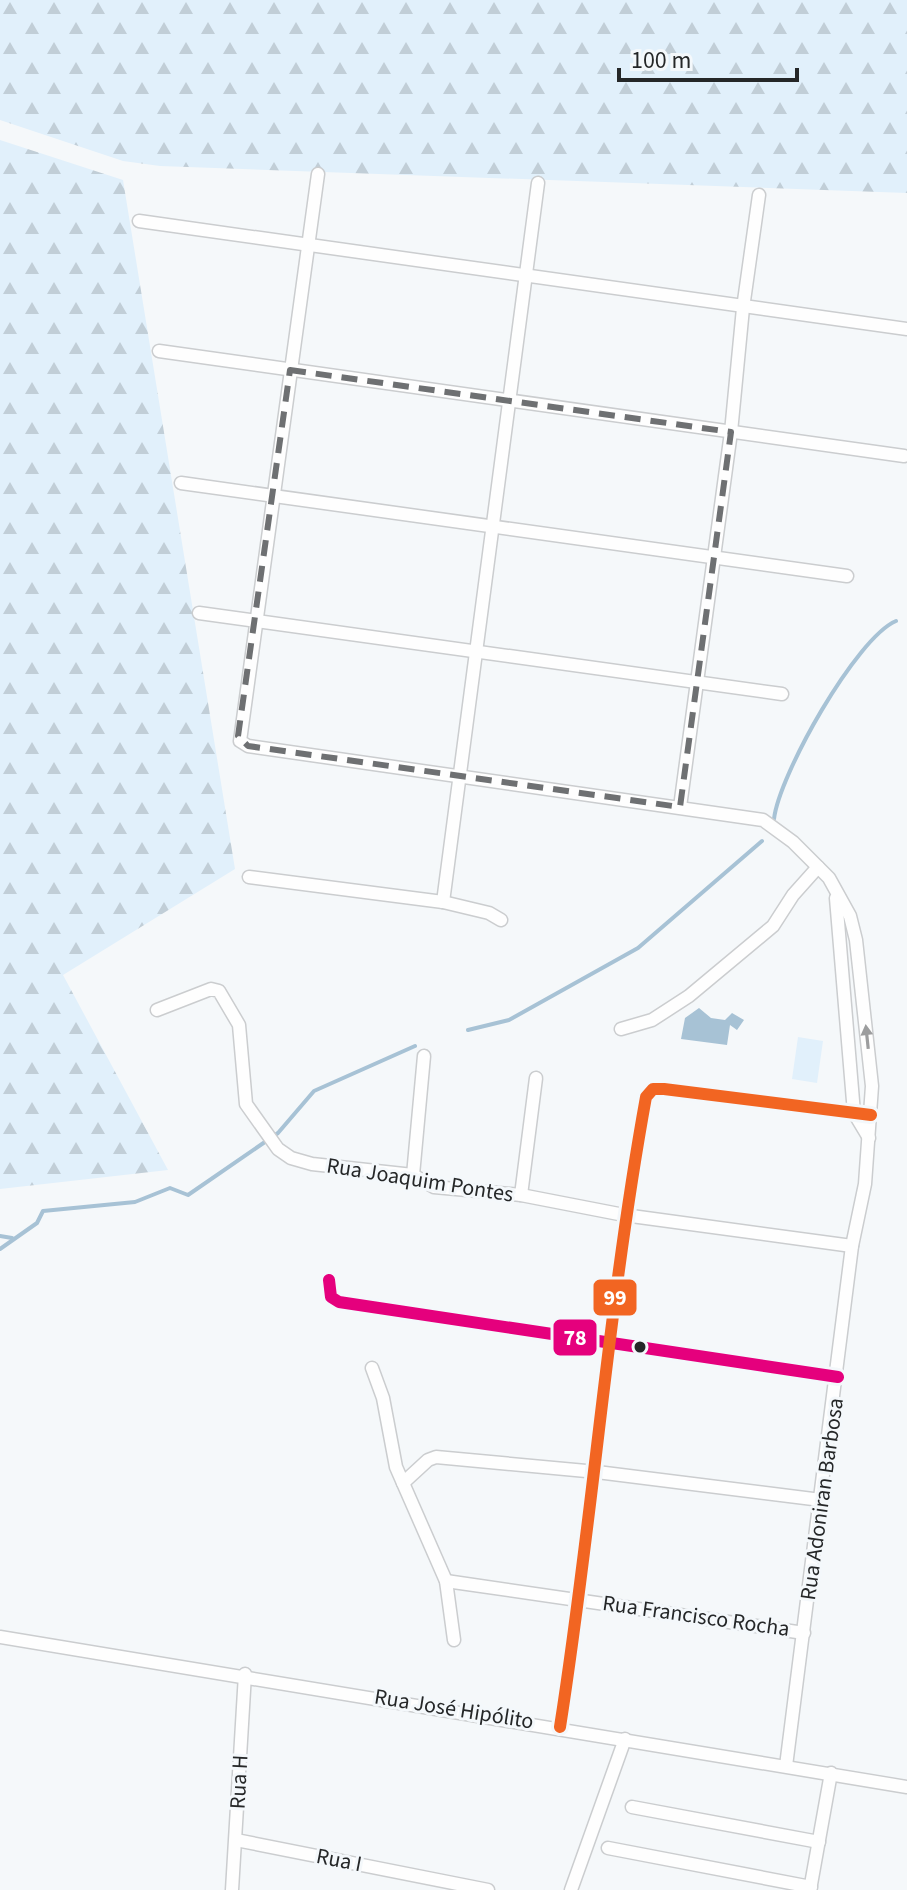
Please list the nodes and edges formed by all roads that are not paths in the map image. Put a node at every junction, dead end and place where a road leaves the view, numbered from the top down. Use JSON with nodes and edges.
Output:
{"nodes":[{"id":1,"x":318,"y":174,"type":"dead end"},
{"id":2,"x":538,"y":183,"type":"dead end"},
{"id":3,"x":759,"y":195,"type":"dead end"},
{"id":4,"x":139,"y":221,"type":"dead end"},
{"id":5,"x":308,"y":244,"type":"junction"},
{"id":6,"x":525,"y":275,"type":"junction"},
{"id":7,"x":743,"y":308,"type":"junction"},
{"id":8,"x":907,"y":329,"type":"edge"},
{"id":9,"x":159,"y":351,"type":"dead end"},
{"id":10,"x":290,"y":370,"type":"junction"},
{"id":11,"x":509,"y":401,"type":"junction"},
{"id":12,"x":731,"y":432,"type":"junction"},
{"id":13,"x":904,"y":456,"type":"dead end"},
{"id":14,"x":181,"y":483,"type":"dead end"},
{"id":15,"x":272,"y":495,"type":"junction"},
{"id":16,"x":492,"y":526,"type":"junction"},
{"id":17,"x":714,"y":557,"type":"junction"},
{"id":18,"x":847,"y":576,"type":"dead end"},
{"id":19,"x":199,"y":613,"type":"dead end"},
{"id":20,"x":255,"y":621,"type":"junction"},
{"id":21,"x":476,"y":652,"type":"junction"},
{"id":22,"x":697,"y":682,"type":"junction"},
{"id":23,"x":782,"y":694,"type":"dead end"},
{"id":24,"x":459,"y":779,"type":"junction"},
{"id":25,"x":680,"y":807,"type":"junction"},
{"id":26,"x":818,"y":867,"type":"junction"},
{"id":27,"x":249,"y":877,"type":"dead end"},
{"id":28,"x":836,"y":895,"type":"junction"},
{"id":29,"x":443,"y":902,"type":"junction"},
{"id":30,"x":501,"y":920,"type":"dead end"},
{"id":31,"x":157,"y":1010,"type":"dead end"},
{"id":32,"x":621,"y":1029,"type":"dead end"},
{"id":33,"x":424,"y":1056,"type":"dead end"},
{"id":34,"x":536,"y":1078,"type":"dead end"},
{"id":35,"x":854,"y":1113,"type":"junction"},
{"id":36,"x":871,"y":1115,"type":"junction"},
{"id":37,"x":869,"y":1138,"type":"junction"},
{"id":38,"x":413,"y":1175,"type":"junction"},
{"id":39,"x":521,"y":1195,"type":"junction"},
{"id":40,"x":624,"y":1215,"type":"junction"},
{"id":41,"x":852,"y":1246,"type":"junction"},
{"id":42,"x":329,"y":1280,"type":"dead end"},
{"id":43,"x":608,"y":1344,"type":"junction"},
{"id":44,"x":372,"y":1368,"type":"dead end"},
{"id":45,"x":838,"y":1377,"type":"junction"},
{"id":46,"x":597,"y":1472,"type":"junction"},
{"id":47,"x":403,"y":1483,"type":"junction"},
{"id":48,"x":821,"y":1500,"type":"junction"},
{"id":49,"x":446,"y":1581,"type":"junction"},
{"id":50,"x":580,"y":1599,"type":"junction"},
{"id":51,"x":804,"y":1633,"type":"junction"},
{"id":52,"x":0,"y":1637,"type":"edge"},
{"id":53,"x":454,"y":1640,"type":"dead end"},
{"id":54,"x":245,"y":1674,"type":"junction"},
{"id":55,"x":560,"y":1727,"type":"junction"},
{"id":56,"x":625,"y":1739,"type":"junction"},
{"id":57,"x":786,"y":1766,"type":"junction"},
{"id":58,"x":831,"y":1773,"type":"junction"},
{"id":59,"x":907,"y":1787,"type":"edge"},
{"id":60,"x":632,"y":1807,"type":"dead end"},
{"id":61,"x":236,"y":1840,"type":"junction"},
{"id":62,"x":819,"y":1842,"type":"junction"},
{"id":63,"x":608,"y":1848,"type":"dead end"},
{"id":64,"x":810,"y":1888,"type":"edge"},
{"id":65,"x":232,"y":1890,"type":"edge"},
{"id":66,"x":488,"y":1890,"type":"edge"},
{"id":67,"x":571,"y":1890,"type":"edge"}],
"edges":[{"from":1,"to":5,"type":"street"},
{"from":2,"to":6,"type":"street"},
{"from":3,"to":7,"type":"street"},
{"from":4,"to":5,"type":"street"},
{"from":5,"to":6,"type":"street"},
{"from":5,"to":10,"type":"street"},
{"from":6,"to":7,"type":"street"},
{"from":6,"to":11,"type":"street"},
{"from":7,"to":8,"type":"street"},
{"from":7,"to":12,"type":"street"},
{"from":9,"to":10,"type":"street"},
{"from":10,"to":11,"type":"street"},
{"from":10,"to":15,"type":"street"},
{"from":11,"to":12,"type":"street"},
{"from":11,"to":16,"type":"street"},
{"from":12,"to":13,"type":"street"},
{"from":12,"to":17,"type":"street"},
{"from":14,"to":15,"type":"street"},
{"from":15,"to":16,"type":"street"},
{"from":15,"to":20,"type":"street"},
{"from":16,"to":17,"type":"street"},
{"from":16,"to":21,"type":"street"},
{"from":17,"to":18,"type":"street"},
{"from":17,"to":22,"type":"street"},
{"from":19,"to":20,"type":"street"},
{"from":20,"to":21,"type":"street"},
{"from":20,"to":24,"type":"street","name":"Rua Adoniran Barbosa"},
{"from":21,"to":22,"type":"street"},
{"from":21,"to":24,"type":"street"},
{"from":22,"to":23,"type":"street"},
{"from":22,"to":25,"type":"street"},
{"from":24,"to":25,"type":"street","name":"Rua Adoniran Barbosa"},
{"from":24,"to":29,"type":"street"},
{"from":25,"to":26,"type":"street","name":"Rua Adoniran Barbosa"},
{"from":26,"to":28,"type":"street","name":"Rua Adoniran Barbosa"},
{"from":26,"to":32,"type":"street"},
{"from":27,"to":29,"type":"street"},
{"from":28,"to":35,"type":"street"},
{"from":36,"to":28,"type":"street","name":"Rua Adoniran Barbosa","one_way":true},
{"from":29,"to":30,"type":"street"},
{"from":31,"to":38,"type":"street","name":"Rua Joaquim Pontes"},
{"from":33,"to":38,"type":"street"},
{"from":34,"to":39,"type":"street"},
{"from":35,"to":36,"type":"street"},
{"from":35,"to":37,"type":"street"},
{"from":35,"to":40,"type":"street"},
{"from":36,"to":37,"type":"street","name":"Rua Adoniran Barbosa"},
{"from":37,"to":41,"type":"street","name":"Rua Adoniran Barbosa"},
{"from":38,"to":39,"type":"street","name":"Rua Joaquim Pontes"},
{"from":39,"to":40,"type":"street","name":"Rua Joaquim Pontes"},
{"from":40,"to":41,"type":"street","name":"Rua Joaquim Pontes"},
{"from":40,"to":43,"type":"street"},
{"from":41,"to":45,"type":"street","name":"Rua Adoniran Barbosa"},
{"from":42,"to":43,"type":"street"},
{"from":43,"to":45,"type":"street"},
{"from":43,"to":46,"type":"street"},
{"from":44,"to":47,"type":"street"},
{"from":45,"to":48,"type":"street","name":"Rua Adoniran Barbosa"},
{"from":46,"to":47,"type":"street"},
{"from":46,"to":48,"type":"street"},
{"from":46,"to":50,"type":"street"},
{"from":47,"to":49,"type":"street"},
{"from":48,"to":51,"type":"street","name":"Rua Adoniran Barbosa"},
{"from":49,"to":50,"type":"street","name":"Rua Francisco Rocha"},
{"from":49,"to":53,"type":"street"},
{"from":50,"to":51,"type":"street","name":"Rua Francisco Rocha"},
{"from":50,"to":55,"type":"street"},
{"from":51,"to":57,"type":"street","name":"Rua Adoniran Barbosa"},
{"from":52,"to":54,"type":"street","name":"Rua José Hipólito"},
{"from":54,"to":55,"type":"street","name":"Rua José Hipólito"},
{"from":54,"to":61,"type":"street","name":"Rua H"},
{"from":55,"to":56,"type":"street","name":"Rua José Hipólito"},
{"from":56,"to":57,"type":"street","name":"Rua José Hipólito"},
{"from":56,"to":67,"type":"street"},
{"from":57,"to":58,"type":"street","name":"Rua José Hipólito"},
{"from":58,"to":59,"type":"street","name":"Rua José Hipólito"},
{"from":58,"to":62,"type":"street"},
{"from":60,"to":62,"type":"street"},
{"from":61,"to":65,"type":"street","name":"Rua H"},
{"from":61,"to":66,"type":"street","name":"Rua I"},
{"from":62,"to":64,"type":"street"},
{"from":63,"to":64,"type":"street"}]}
